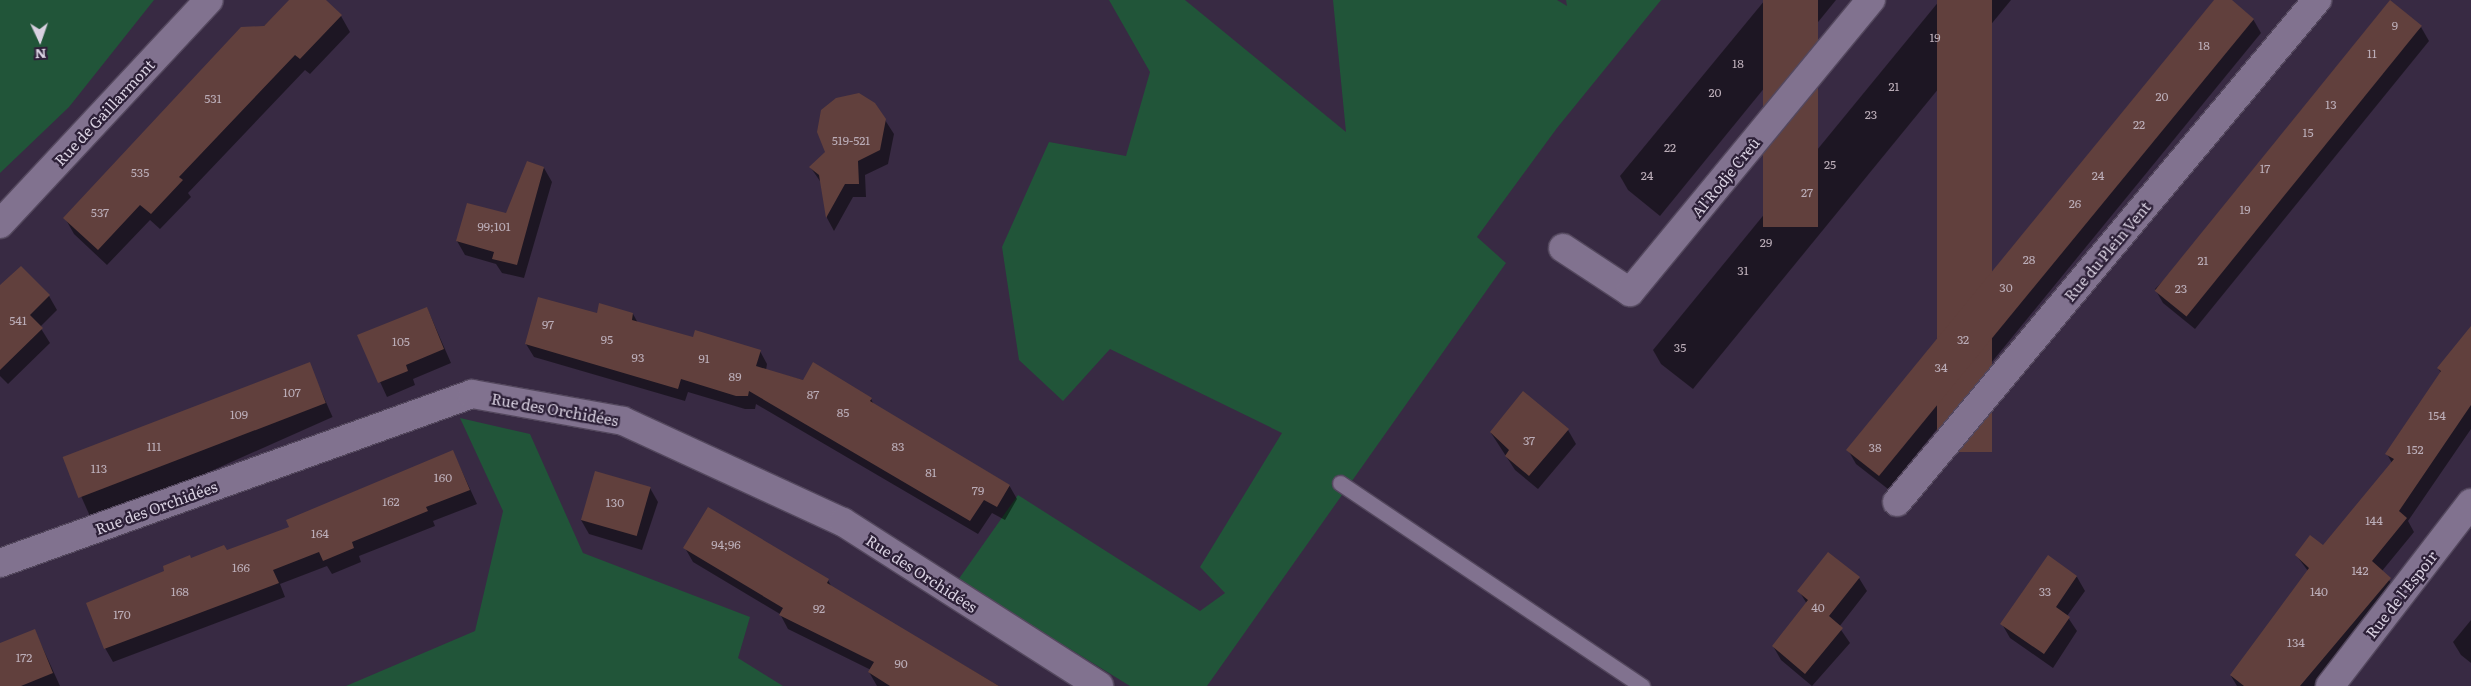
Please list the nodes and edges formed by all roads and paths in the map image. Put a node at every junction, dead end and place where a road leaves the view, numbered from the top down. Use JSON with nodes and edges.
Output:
{"nodes":[{"id":1,"x":209,"y":0,"type":"edge"},
{"id":2,"x":1871,"y":0,"type":"edge"},
{"id":3,"x":2317,"y":0,"type":"edge"},
{"id":4,"x":0,"y":224,"type":"edge"},
{"id":5,"x":1563,"y":248,"type":"dead end"},
{"id":6,"x":1340,"y":483,"type":"dead end"},
{"id":7,"x":1897,"y":502,"type":"dead end"},
{"id":8,"x":2471,"y":503,"type":"edge"},
{"id":9,"x":0,"y":563,"type":"edge"},
{"id":10,"x":1100,"y":686,"type":"edge"},
{"id":11,"x":1642,"y":686,"type":"edge"},
{"id":12,"x":2330,"y":686,"type":"edge"}],
"edges":[{"from":1,"to":4,"type":"street","name":"Rue de Gaillarmont"},
{"from":2,"to":5,"type":"street","name":"Al'Rodje Creû"},
{"from":3,"to":7,"type":"street","name":"Rue du Plein Vent"},
{"from":6,"to":11,"type":"lane"},
{"from":8,"to":12,"type":"street","name":"Rue de l'Espoir"},
{"from":9,"to":10,"type":"street","name":"Rue des Orchidées"}]}
